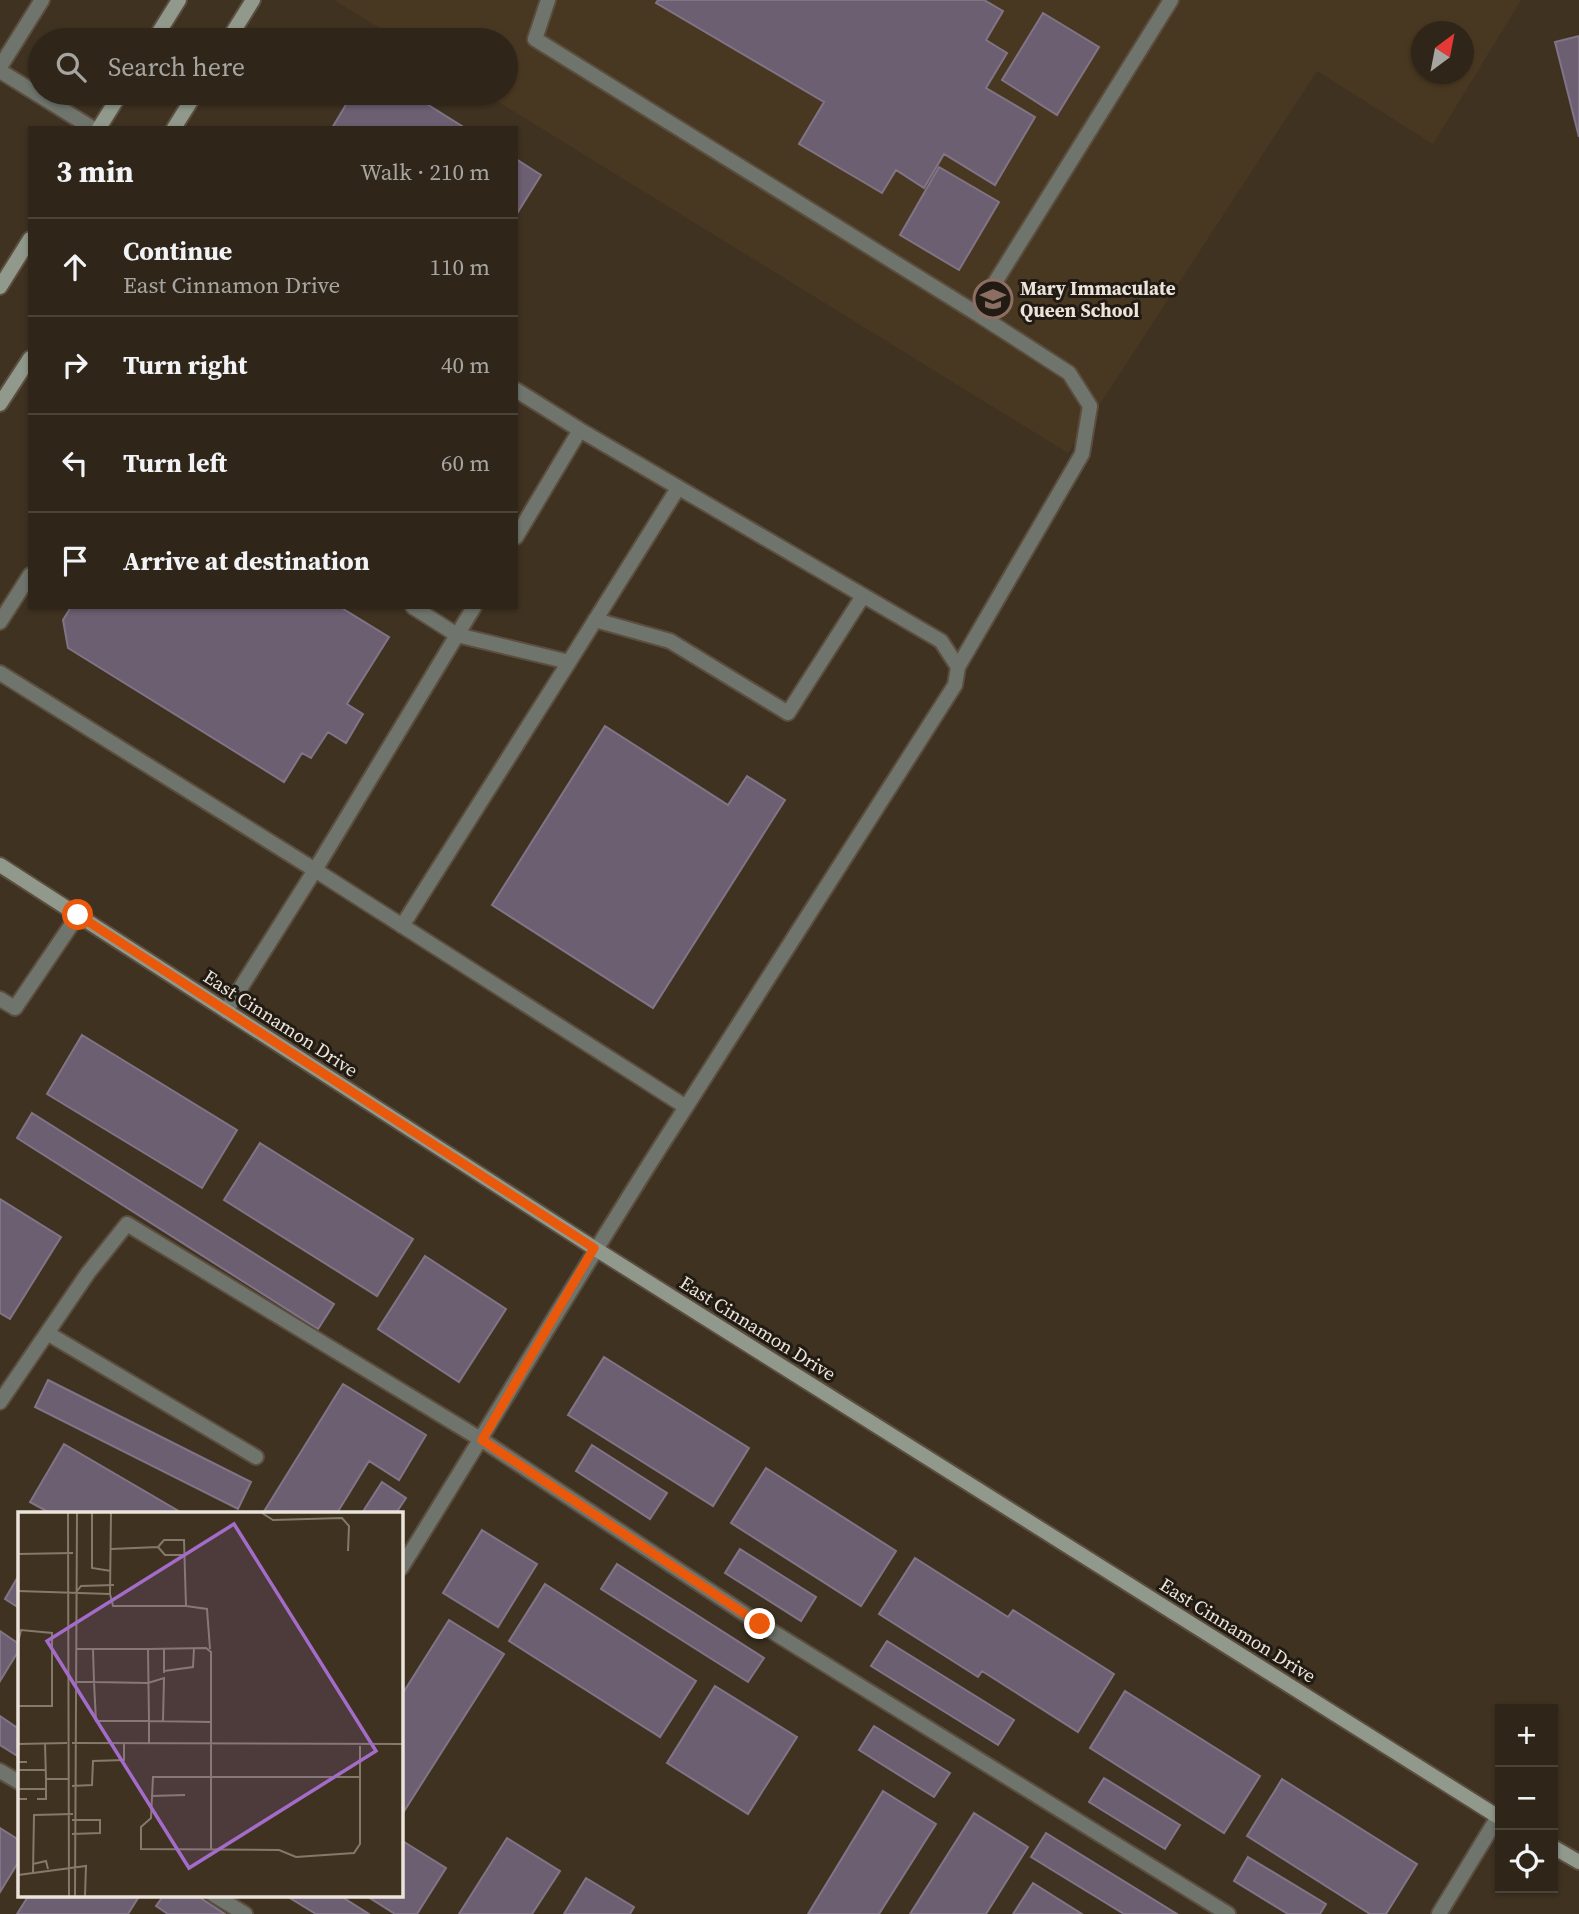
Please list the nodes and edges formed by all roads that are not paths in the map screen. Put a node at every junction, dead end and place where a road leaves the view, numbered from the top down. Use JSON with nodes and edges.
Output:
{"nodes":[{"id":1,"x":42,"y":0,"type":"edge"},
{"id":2,"x":179,"y":0,"type":"edge"},
{"id":3,"x":253,"y":0,"type":"edge"},
{"id":4,"x":548,"y":0,"type":"edge"},
{"id":5,"x":1166,"y":2,"type":"edge"},
{"id":6,"x":161,"y":28,"type":"edge"},
{"id":7,"x":236,"y":28,"type":"edge"},
{"id":8,"x":0,"y":69,"type":"edge"},
{"id":9,"x":28,"y":87,"type":"edge"},
{"id":10,"x":56,"y":105,"type":"edge"},
{"id":11,"x":113,"y":105,"type":"edge"},
{"id":12,"x":188,"y":105,"type":"edge"},
{"id":13,"x":89,"y":126,"type":"edge"},
{"id":14,"x":100,"y":126,"type":"edge"},
{"id":15,"x":175,"y":126,"type":"edge"},
{"id":16,"x":28,"y":242,"type":"edge"},
{"id":17,"x":0,"y":287,"type":"edge"},
{"id":18,"x":976,"y":313,"type":"junction"},
{"id":19,"x":28,"y":362,"type":"edge"},
{"id":20,"x":518,"y":391,"type":"edge"},
{"id":21,"x":0,"y":404,"type":"edge"},
{"id":22,"x":580,"y":430,"type":"junction"},
{"id":23,"x":678,"y":488,"type":"junction"},
{"id":24,"x":518,"y":534,"type":"edge"},
{"id":25,"x":28,"y":578,"type":"edge"},
{"id":26,"x":863,"y":596,"type":"junction"},
{"id":27,"x":416,"y":609,"type":"edge"},
{"id":28,"x":473,"y":609,"type":"edge"},
{"id":29,"x":595,"y":620,"type":"junction"},
{"id":30,"x":0,"y":622,"type":"edge"},
{"id":31,"x":457,"y":635,"type":"junction"},
{"id":32,"x":569,"y":662,"type":"junction"},
{"id":33,"x":958,"y":667,"type":"junction"},
{"id":34,"x":0,"y":673,"type":"edge"},
{"id":35,"x":0,"y":865,"type":"edge"},
{"id":36,"x":315,"y":870,"type":"junction"},
{"id":37,"x":78,"y":915,"type":"junction"},
{"id":38,"x":402,"y":926,"type":"junction"},
{"id":39,"x":0,"y":999,"type":"edge"},
{"id":40,"x":226,"y":1011,"type":"junction"},
{"id":41,"x":686,"y":1107,"type":"junction"},
{"id":42,"x":594,"y":1248,"type":"junction"},
{"id":43,"x":47,"y":1333,"type":"junction"},
{"id":44,"x":0,"y":1402,"type":"edge"},
{"id":45,"x":482,"y":1440,"type":"junction"},
{"id":46,"x":256,"y":1457,"type":"dead end"},
{"id":47,"x":402,"y":1566,"type":"edge"},
{"id":48,"x":0,"y":1771,"type":"edge"},
{"id":49,"x":18,"y":1781,"type":"edge"},
{"id":50,"x":1495,"y":1814,"type":"edge"},
{"id":51,"x":1495,"y":1823,"type":"edge"},
{"id":52,"x":1558,"y":1850,"type":"edge"},
{"id":53,"x":1579,"y":1862,"type":"edge"},
{"id":54,"x":216,"y":1896,"type":"edge"},
{"id":55,"x":245,"y":1914,"type":"edge"},
{"id":56,"x":1228,"y":1914,"type":"edge"},
{"id":57,"x":1439,"y":1914,"type":"edge"}],
"edges":[{"from":1,"to":8,"type":"lane"},
{"from":2,"to":6,"type":"street"},
{"from":3,"to":7,"type":"street"},
{"from":4,"to":18,"type":"lane"},
{"from":5,"to":18,"type":"lane"},
{"from":8,"to":9,"type":"lane"},
{"from":10,"to":13,"type":"lane"},
{"from":11,"to":14,"type":"street"},
{"from":12,"to":15,"type":"street"},
{"from":16,"to":17,"type":"street"},
{"from":18,"to":33,"type":"lane"},
{"from":19,"to":21,"type":"street"},
{"from":20,"to":22,"type":"lane"},
{"from":22,"to":23,"type":"lane"},
{"from":22,"to":24,"type":"lane"},
{"from":23,"to":26,"type":"lane"},
{"from":23,"to":29,"type":"lane"},
{"from":25,"to":30,"type":"lane"},
{"from":26,"to":29,"type":"lane"},
{"from":26,"to":33,"type":"lane"},
{"from":27,"to":31,"type":"lane"},
{"from":28,"to":31,"type":"lane"},
{"from":29,"to":32,"type":"lane"},
{"from":31,"to":32,"type":"lane"},
{"from":31,"to":36,"type":"lane"},
{"from":32,"to":38,"type":"lane"},
{"from":33,"to":41,"type":"lane"},
{"from":34,"to":36,"type":"lane"},
{"from":35,"to":37,"type":"street","name":"East Cinnamon Drive"},
{"from":36,"to":38,"type":"lane"},
{"from":36,"to":40,"type":"lane"},
{"from":37,"to":39,"type":"lane"},
{"from":37,"to":40,"type":"street","name":"East Cinnamon Drive"},
{"from":38,"to":41,"type":"lane"},
{"from":40,"to":42,"type":"street","name":"East Cinnamon Drive"},
{"from":41,"to":42,"type":"lane"},
{"from":42,"to":45,"type":"lane"},
{"from":42,"to":50,"type":"street","name":"East Cinnamon Drive"},
{"from":43,"to":44,"type":"lane"},
{"from":43,"to":45,"type":"lane"},
{"from":43,"to":46,"type":"lane"},
{"from":45,"to":47,"type":"lane"},
{"from":45,"to":56,"type":"lane"},
{"from":48,"to":49,"type":"lane"},
{"from":51,"to":57,"type":"lane"},
{"from":52,"to":53,"type":"street"},
{"from":54,"to":55,"type":"lane"}]}
